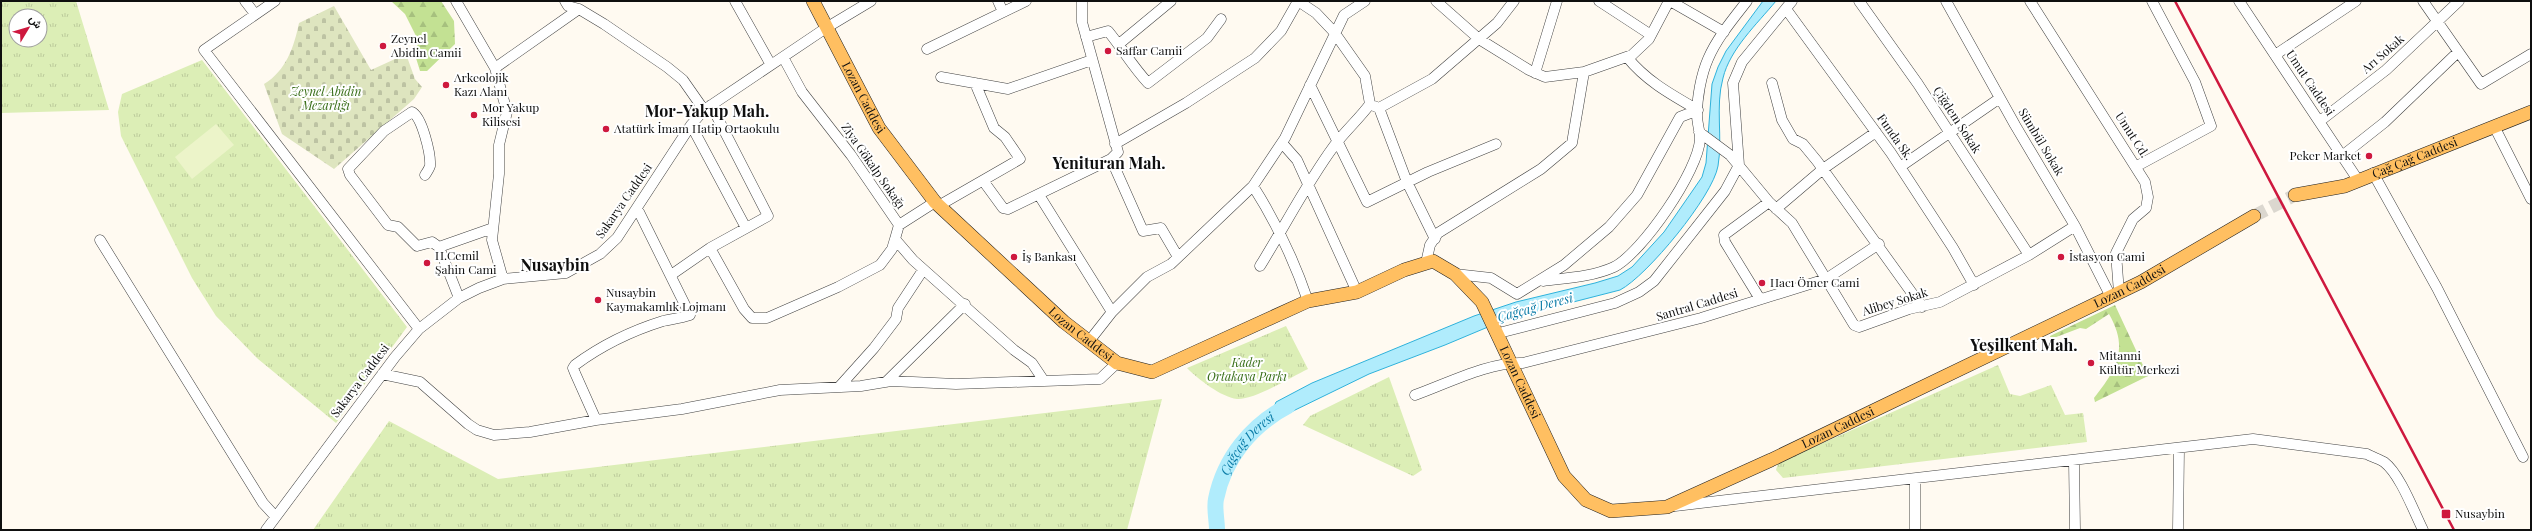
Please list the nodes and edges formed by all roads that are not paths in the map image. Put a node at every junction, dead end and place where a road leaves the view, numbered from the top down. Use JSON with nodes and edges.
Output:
{"nodes":[{"id":1,"x":245,"y":1,"type":"edge"},
{"id":2,"x":275,"y":1,"type":"edge"},
{"id":3,"x":735,"y":1,"type":"edge"},
{"id":4,"x":813,"y":1,"type":"edge"},
{"id":5,"x":871,"y":1,"type":"edge"},
{"id":6,"x":998,"y":1,"type":"edge"},
{"id":7,"x":1026,"y":1,"type":"edge"},
{"id":8,"x":1082,"y":1,"type":"edge"},
{"id":9,"x":1171,"y":1,"type":"edge"},
{"id":10,"x":1298,"y":1,"type":"edge"},
{"id":11,"x":1365,"y":1,"type":"edge"},
{"id":12,"x":1436,"y":1,"type":"edge"},
{"id":13,"x":1514,"y":1,"type":"edge"},
{"id":14,"x":1557,"y":1,"type":"edge"},
{"id":15,"x":1599,"y":1,"type":"edge"},
{"id":16,"x":1669,"y":1,"type":"edge"},
{"id":17,"x":1747,"y":1,"type":"edge"},
{"id":18,"x":1860,"y":1,"type":"edge"},
{"id":19,"x":1946,"y":1,"type":"edge"},
{"id":20,"x":2030,"y":1,"type":"edge"},
{"id":21,"x":2152,"y":1,"type":"edge"},
{"id":22,"x":2356,"y":1,"type":"edge"},
{"id":23,"x":2423,"y":1,"type":"edge"},
{"id":24,"x":2459,"y":1,"type":"edge"},
{"id":25,"x":460,"y":2,"type":"edge"},
{"id":26,"x":2243,"y":3,"type":"edge"},
{"id":27,"x":571,"y":4,"type":"edge"},
{"id":28,"x":1789,"y":5,"type":"edge"},
{"id":29,"x":1003,"y":12,"type":"junction"},
{"id":30,"x":255,"y":14,"type":"junction"},
{"id":31,"x":1221,"y":19,"type":"dead end"},
{"id":32,"x":2438,"y":22,"type":"junction"},
{"id":33,"x":826,"y":28,"type":"junction"},
{"id":34,"x":1334,"y":32,"type":"junction"},
{"id":35,"x":1724,"y":32,"type":"junction"},
{"id":36,"x":1651,"y":36,"type":"junction"},
{"id":37,"x":1086,"y":37,"type":"junction"},
{"id":38,"x":1478,"y":39,"type":"junction"},
{"id":39,"x":1119,"y":44,"type":"junction"},
{"id":40,"x":927,"y":49,"type":"dead end"},
{"id":41,"x":2458,"y":52,"type":"junction"},
{"id":42,"x":2531,"y":54,"type":"edge"},
{"id":43,"x":2275,"y":55,"type":"junction"},
{"id":44,"x":783,"y":57,"type":"junction"},
{"id":45,"x":1627,"y":57,"type":"junction"},
{"id":46,"x":1092,"y":60,"type":"junction"},
{"id":47,"x":771,"y":65,"type":"junction"},
{"id":48,"x":495,"y":68,"type":"junction"},
{"id":49,"x":1584,"y":72,"type":"junction"},
{"id":50,"x":1535,"y":73,"type":"junction"},
{"id":51,"x":941,"y":77,"type":"dead end"},
{"id":52,"x":975,"y":83,"type":"junction"},
{"id":53,"x":1772,"y":83,"type":"dead end"},
{"id":54,"x":1310,"y":84,"type":"junction"},
{"id":55,"x":2000,"y":98,"type":"junction"},
{"id":56,"x":1375,"y":106,"type":"junction"},
{"id":57,"x":707,"y":107,"type":"junction"},
{"id":58,"x":1698,"y":110,"type":"junction"},
{"id":59,"x":2531,"y":112,"type":"edge"},
{"id":60,"x":2320,"y":121,"type":"junction"},
{"id":61,"x":691,"y":125,"type":"junction"},
{"id":62,"x":2494,"y":126,"type":"junction"},
{"id":63,"x":1699,"y":132,"type":"junction"},
{"id":64,"x":1876,"y":132,"type":"junction"},
{"id":65,"x":1949,"y":132,"type":"junction"},
{"id":66,"x":1338,"y":141,"type":"junction"},
{"id":67,"x":1282,"y":143,"type":"junction"},
{"id":68,"x":1115,"y":144,"type":"junction"},
{"id":69,"x":1496,"y":144,"type":"dead end"},
{"id":70,"x":2342,"y":156,"type":"junction"},
{"id":71,"x":1111,"y":159,"type":"junction"},
{"id":72,"x":1738,"y":166,"type":"junction"},
{"id":73,"x":2137,"y":166,"type":"junction"},
{"id":74,"x":1900,"y":167,"type":"junction"},
{"id":75,"x":1823,"y":169,"type":"junction"},
{"id":76,"x":2373,"y":173,"type":"junction"},
{"id":77,"x":425,"y":175,"type":"dead end"},
{"id":78,"x":2358,"y":180,"type":"junction"},
{"id":79,"x":984,"y":182,"type":"junction"},
{"id":80,"x":1407,"y":182,"type":"junction"},
{"id":81,"x":1308,"y":184,"type":"junction"},
{"id":82,"x":1253,"y":186,"type":"junction"},
{"id":83,"x":2295,"y":194,"type":"tunnel mouth"},
{"id":84,"x":1039,"y":195,"type":"junction"},
{"id":85,"x":2531,"y":199,"type":"edge"},
{"id":86,"x":937,"y":204,"type":"junction"},
{"id":87,"x":1772,"y":206,"type":"junction"},
{"id":88,"x":636,"y":208,"type":"junction"},
{"id":89,"x":2254,"y":216,"type":"tunnel mouth"},
{"id":90,"x":899,"y":225,"type":"junction"},
{"id":91,"x":2075,"y":226,"type":"junction"},
{"id":92,"x":493,"y":228,"type":"junction"},
{"id":93,"x":746,"y":228,"type":"junction"},
{"id":94,"x":1280,"y":234,"type":"junction"},
{"id":95,"x":895,"y":239,"type":"junction"},
{"id":96,"x":1434,"y":239,"type":"junction"},
{"id":97,"x":100,"y":240,"type":"dead end"},
{"id":98,"x":1879,"y":244,"type":"junction"},
{"id":99,"x":439,"y":247,"type":"junction"},
{"id":100,"x":710,"y":248,"type":"junction"},
{"id":101,"x":2029,"y":255,"type":"junction"},
{"id":102,"x":1178,"y":257,"type":"junction"},
{"id":103,"x":1426,"y":263,"type":"junction"},
{"id":104,"x":1260,"y":266,"type":"dead end"},
{"id":105,"x":924,"y":270,"type":"junction"},
{"id":106,"x":1455,"y":274,"type":"junction"},
{"id":107,"x":671,"y":275,"type":"junction"},
{"id":108,"x":503,"y":279,"type":"junction"},
{"id":109,"x":1826,"y":279,"type":"junction"},
{"id":110,"x":1539,"y":281,"type":"junction"},
{"id":111,"x":1974,"y":285,"type":"junction"},
{"id":112,"x":1357,"y":292,"type":"junction"},
{"id":113,"x":2115,"y":295,"type":"junction"},
{"id":114,"x":459,"y":298,"type":"junction"},
{"id":115,"x":1760,"y":299,"type":"junction"},
{"id":116,"x":1308,"y":301,"type":"junction"},
{"id":117,"x":965,"y":304,"type":"junction"},
{"id":118,"x":1922,"y":307,"type":"junction"},
{"id":119,"x":1112,"y":312,"type":"junction"},
{"id":120,"x":418,"y":329,"type":"junction"},
{"id":121,"x":1497,"y":330,"type":"junction"},
{"id":122,"x":1090,"y":340,"type":"junction"},
{"id":123,"x":1117,"y":363,"type":"junction"},
{"id":124,"x":1512,"y":363,"type":"junction"},
{"id":125,"x":382,"y":374,"type":"junction"},
{"id":126,"x":1044,"y":381,"type":"junction"},
{"id":127,"x":886,"y":382,"type":"junction"},
{"id":128,"x":839,"y":386,"type":"junction"},
{"id":129,"x":1415,"y":396,"type":"dead end"},
{"id":130,"x":596,"y":420,"type":"junction"},
{"id":131,"x":2179,"y":449,"type":"junction"},
{"id":132,"x":2523,"y":457,"type":"dead end"},
{"id":133,"x":2074,"y":461,"type":"junction"},
{"id":134,"x":1916,"y":479,"type":"junction"},
{"id":135,"x":1667,"y":507,"type":"junction"},
{"id":136,"x":275,"y":516,"type":"junction"},
{"id":137,"x":266,"y":530,"type":"edge"},
{"id":138,"x":1915,"y":530,"type":"edge"},
{"id":139,"x":2075,"y":530,"type":"edge"},
{"id":140,"x":2178,"y":530,"type":"edge"},
{"id":141,"x":2423,"y":530,"type":"edge"}],
"edges":[{"from":1,"to":30,"type":"street"},
{"from":2,"to":30,"type":"street"},
{"from":3,"to":47,"type":"street"},
{"from":4,"to":33,"type":"main road","name":"Lozan Caddesi"},
{"from":5,"to":33,"type":"street","name":"Sakarya Caddesi"},
{"from":6,"to":29,"type":"street"},
{"from":7,"to":29,"type":"street"},
{"from":8,"to":37,"type":"street"},
{"from":9,"to":39,"type":"street"},
{"from":10,"to":34,"type":"street"},
{"from":10,"to":68,"type":"street"},
{"from":11,"to":34,"type":"street"},
{"from":12,"to":38,"type":"street"},
{"from":13,"to":38,"type":"street"},
{"from":14,"to":50,"type":"street"},
{"from":15,"to":36,"type":"street"},
{"from":16,"to":35,"type":"street"},
{"from":16,"to":36,"type":"street"},
{"from":17,"to":35,"type":"street"},
{"from":18,"to":65,"type":"street","name":"Çiğdem Sokak"},
{"from":19,"to":55,"type":"street","name":"Sümbül Sokak"},
{"from":20,"to":73,"type":"street","name":"Umut Cd."},
{"from":21,"to":73,"type":"street"},
{"from":22,"to":43,"type":"street"},
{"from":23,"to":32,"type":"street"},
{"from":24,"to":32,"type":"street","name":"Arı Sokak"},
{"from":25,"to":48,"type":"street"},
{"from":26,"to":43,"type":"street","name":"Umut Caddesi"},
{"from":27,"to":48,"type":"street"},
{"from":27,"to":57,"type":"street"},
{"from":28,"to":64,"type":"street","name":"Funda Sk."},
{"from":28,"to":72,"type":"street"},
{"from":29,"to":40,"type":"street"},
{"from":30,"to":120,"type":"street"},
{"from":31,"to":39,"type":"street"},
{"from":32,"to":41,"type":"street"},
{"from":32,"to":60,"type":"street","name":"Arı Sokak"},
{"from":33,"to":44,"type":"street","name":"Sakarya Caddesi"},
{"from":33,"to":86,"type":"main road","name":"Lozan Caddesi"},
{"from":34,"to":54,"type":"street"},
{"from":34,"to":56,"type":"street"},
{"from":35,"to":58,"type":"street"},
{"from":36,"to":45,"type":"street"},
{"from":37,"to":39,"type":"street"},
{"from":37,"to":46,"type":"street"},
{"from":38,"to":50,"type":"street"},
{"from":38,"to":56,"type":"street"},
{"from":41,"to":42,"type":"street"},
{"from":41,"to":70,"type":"street"},
{"from":43,"to":60,"type":"street","name":"Umut Caddesi"},
{"from":44,"to":47,"type":"street","name":"Sakarya Caddesi"},
{"from":44,"to":90,"type":"street","name":"Ziya Gökalp Sokağı"},
{"from":45,"to":49,"type":"street"},
{"from":45,"to":58,"type":"street"},
{"from":46,"to":52,"type":"street"},
{"from":46,"to":68,"type":"street"},
{"from":47,"to":57,"type":"street","name":"Sakarya Caddesi"},
{"from":48,"to":92,"type":"street"},
{"from":49,"to":50,"type":"street"},
{"from":49,"to":96,"type":"street"},
{"from":51,"to":52,"type":"street"},
{"from":52,"to":79,"type":"street"},
{"from":53,"to":75,"type":"street"},
{"from":54,"to":66,"type":"street"},
{"from":54,"to":67,"type":"street"},
{"from":55,"to":65,"type":"street"},
{"from":55,"to":91,"type":"street","name":"Sümbül Sokak"},
{"from":56,"to":66,"type":"street"},
{"from":56,"to":80,"type":"street"},
{"from":57,"to":61,"type":"street","name":"Sakarya Caddesi"},
{"from":57,"to":93,"type":"street"},
{"from":58,"to":63,"type":"street"},
{"from":58,"to":110,"type":"street"},
{"from":59,"to":62,"type":"main road","name":"Çağ Çağ Caddesi"},
{"from":60,"to":70,"type":"street","name":"Umut Caddesi"},
{"from":61,"to":88,"type":"street","name":"Sakarya Caddesi"},
{"from":61,"to":93,"type":"street"},
{"from":62,"to":76,"type":"main road","name":"Çağ Çağ Caddesi"},
{"from":62,"to":85,"type":"street"},
{"from":63,"to":72,"type":"street","name":"Alibey Sokak"},
{"from":63,"to":110,"type":"street"},
{"from":64,"to":74,"type":"street","name":"Funda Sk."},
{"from":64,"to":75,"type":"street"},
{"from":65,"to":74,"type":"street"},
{"from":65,"to":101,"type":"street","name":"Çiğdem Sokak"},
{"from":66,"to":80,"type":"street"},
{"from":66,"to":81,"type":"street"},
{"from":67,"to":81,"type":"street"},
{"from":67,"to":82,"type":"street"},
{"from":68,"to":71,"type":"street"},
{"from":69,"to":80,"type":"street"},
{"from":70,"to":78,"type":"street","name":"Umut Caddesi"},
{"from":71,"to":84,"type":"street"},
{"from":71,"to":102,"type":"street"},
{"from":72,"to":87,"type":"street","name":"Alibey Sokak"},
{"from":72,"to":121,"type":"street"},
{"from":73,"to":113,"type":"street","name":"Umut Cd."},
{"from":74,"to":111,"type":"street","name":"Funda Sk."},
{"from":75,"to":87,"type":"street"},
{"from":75,"to":98,"type":"street"},
{"from":76,"to":78,"type":"main road","name":"Çağ Çağ Caddesi"},
{"from":76,"to":132,"type":"street"},
{"from":77,"to":99,"type":"street"},
{"from":78,"to":83,"type":"main road","name":"Çağ Çağ Caddesi"},
{"from":79,"to":84,"type":"street"},
{"from":79,"to":86,"type":"street"},
{"from":80,"to":96,"type":"street"},
{"from":81,"to":94,"type":"street"},
{"from":81,"to":112,"type":"street"},
{"from":82,"to":94,"type":"street"},
{"from":82,"to":102,"type":"street"},
{"from":84,"to":119,"type":"street"},
{"from":86,"to":90,"type":"street"},
{"from":86,"to":122,"type":"main road","name":"Lozan Caddesi"},
{"from":87,"to":109,"type":"street","name":"Alibey Sokak"},
{"from":87,"to":115,"type":"street"},
{"from":88,"to":107,"type":"street"},
{"from":88,"to":108,"type":"street","name":"Sakarya Caddesi"},
{"from":89,"to":113,"type":"main road","name":"Lozan Caddesi"},
{"from":90,"to":95,"type":"street","name":"Ziya Gökalp Sokağı"},
{"from":91,"to":101,"type":"street","name":"Alibey Sokak"},
{"from":91,"to":113,"type":"street","name":"Sümbül Sokak"},
{"from":92,"to":99,"type":"street"},
{"from":92,"to":108,"type":"street"},
{"from":93,"to":100,"type":"street"},
{"from":94,"to":104,"type":"street"},
{"from":94,"to":116,"type":"street"},
{"from":95,"to":100,"type":"street","name":"Ziya Gökalp Sokağı"},
{"from":95,"to":105,"type":"street"},
{"from":96,"to":103,"type":"street"},
{"from":97,"to":136,"type":"street"},
{"from":98,"to":109,"type":"street","name":"Santral Caddesi"},
{"from":98,"to":118,"type":"street"},
{"from":99,"to":114,"type":"street"},
{"from":100,"to":107,"type":"street"},
{"from":101,"to":111,"type":"street","name":"Alibey Sokak"},
{"from":102,"to":119,"type":"street"},
{"from":103,"to":106,"type":"main road"},
{"from":103,"to":112,"type":"main road","name":"Lozan Caddesi"},
{"from":105,"to":117,"type":"street"},
{"from":105,"to":128,"type":"street"},
{"from":106,"to":110,"type":"street"},
{"from":106,"to":121,"type":"main road","name":"Lozan Caddesi"},
{"from":107,"to":130,"type":"street"},
{"from":108,"to":114,"type":"street","name":"Sakarya Caddesi"},
{"from":109,"to":115,"type":"street","name":"Santral Caddesi"},
{"from":109,"to":118,"type":"street","name":"Alibey Sokak"},
{"from":111,"to":118,"type":"street","name":"Alibey Sokak"},
{"from":112,"to":116,"type":"main road","name":"Lozan Caddesi"},
{"from":113,"to":135,"type":"main road","name":"Lozan Caddesi"},
{"from":114,"to":120,"type":"street","name":"Sakarya Caddesi"},
{"from":115,"to":124,"type":"street","name":"Santral Caddesi"},
{"from":116,"to":123,"type":"main road","name":"Lozan Caddesi"},
{"from":117,"to":126,"type":"street"},
{"from":117,"to":127,"type":"street"},
{"from":119,"to":122,"type":"street"},
{"from":120,"to":125,"type":"street","name":"Sakarya Caddesi"},
{"from":121,"to":124,"type":"main road","name":"Lozan Caddesi"},
{"from":122,"to":123,"type":"main road","name":"Lozan Caddesi"},
{"from":123,"to":126,"type":"street"},
{"from":124,"to":129,"type":"street","name":"Santral Caddesi"},
{"from":124,"to":135,"type":"main road","name":"Lozan Caddesi"},
{"from":125,"to":130,"type":"street"},
{"from":125,"to":136,"type":"street","name":"Sakarya Caddesi"},
{"from":126,"to":127,"type":"street"},
{"from":127,"to":128,"type":"street"},
{"from":128,"to":130,"type":"street"},
{"from":131,"to":133,"type":"street"},
{"from":131,"to":140,"type":"street"},
{"from":131,"to":141,"type":"street"},
{"from":133,"to":134,"type":"street"},
{"from":133,"to":139,"type":"street"},
{"from":134,"to":135,"type":"street"},
{"from":134,"to":138,"type":"street"},
{"from":136,"to":137,"type":"street","name":"Sakarya Caddesi"}]}
